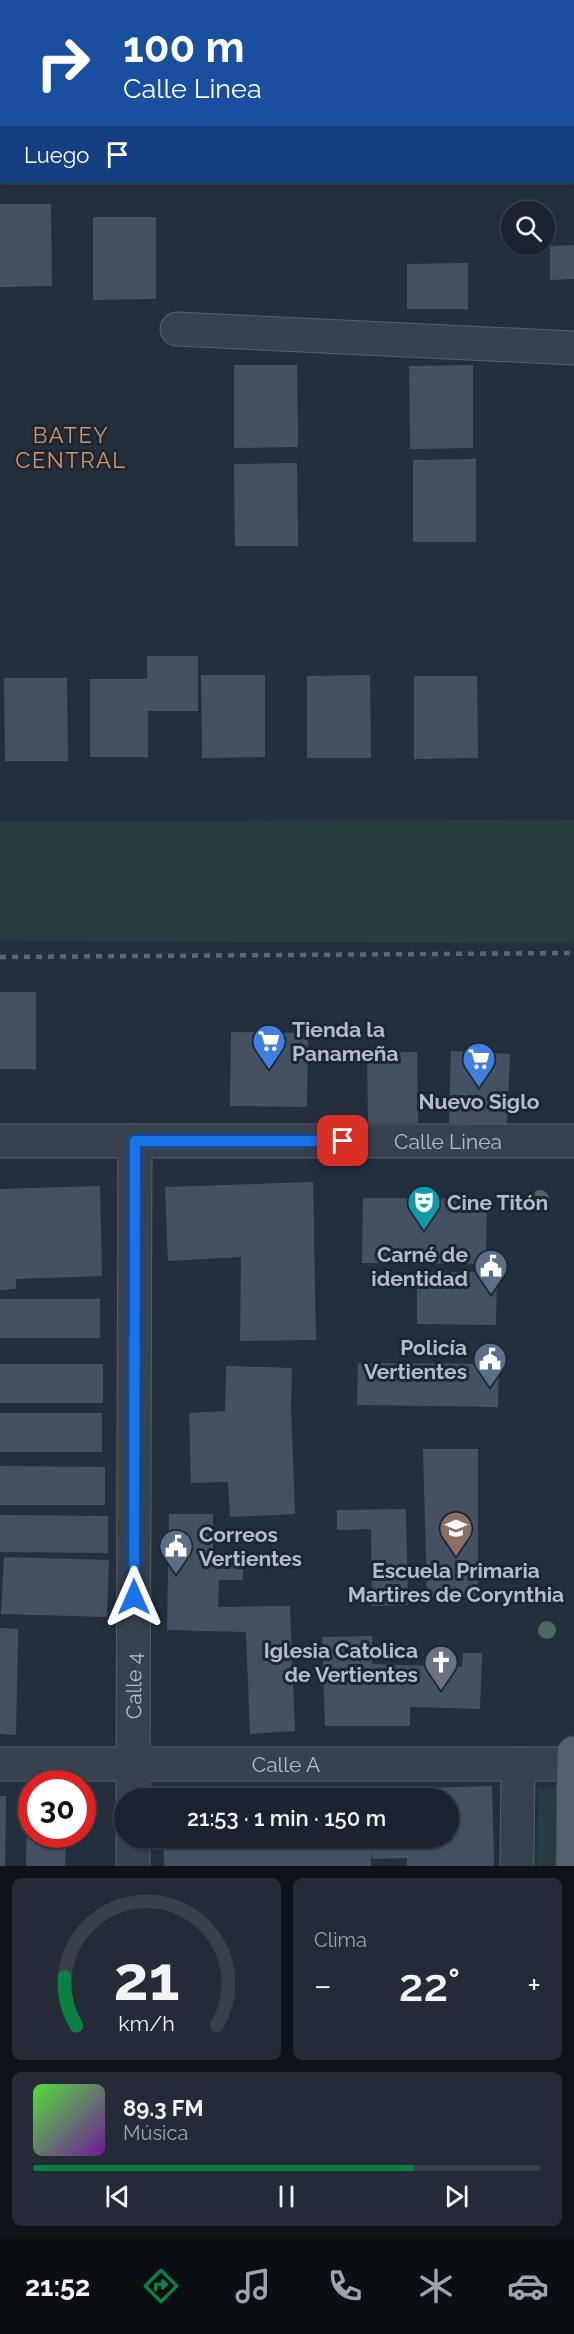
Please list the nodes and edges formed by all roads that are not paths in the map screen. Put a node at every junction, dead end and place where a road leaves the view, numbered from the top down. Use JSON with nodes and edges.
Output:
{"nodes":[{"id":1,"x":177,"y":329,"type":"dead end"},
{"id":2,"x":574,"y":348,"type":"edge"},
{"id":3,"x":0,"y":1141,"type":"edge"},
{"id":4,"x":135,"y":1141,"type":"junction"},
{"id":5,"x":574,"y":1141,"type":"edge"},
{"id":6,"x":574,"y":1753,"type":"edge"},
{"id":7,"x":0,"y":1764,"type":"edge"},
{"id":8,"x":518,"y":1764,"type":"junction"},
{"id":9,"x":574,"y":1764,"type":"edge"},
{"id":10,"x":133,"y":1765,"type":"junction"},
{"id":11,"x":133,"y":1788,"type":"edge"},
{"id":12,"x":133,"y":1848,"type":"edge"},
{"id":13,"x":133,"y":1866,"type":"edge"},
{"id":14,"x":517,"y":1866,"type":"edge"},
{"id":15,"x":573,"y":1866,"type":"edge"}],
"edges":[{"from":1,"to":2,"type":"street"},
{"from":3,"to":4,"type":"street","name":"Calle Linea"},
{"from":4,"to":5,"type":"street","name":"Calle Linea"},
{"from":4,"to":10,"type":"street","name":"Calle 4"},
{"from":6,"to":9,"type":"main road"},
{"from":7,"to":10,"type":"street","name":"Calle A"},
{"from":8,"to":9,"type":"street","name":"Calle A"},
{"from":8,"to":10,"type":"street","name":"Calle A"},
{"from":8,"to":14,"type":"street"},
{"from":9,"to":15,"type":"main road"},
{"from":10,"to":11,"type":"street","name":"Calle 4"},
{"from":12,"to":13,"type":"street"}]}
